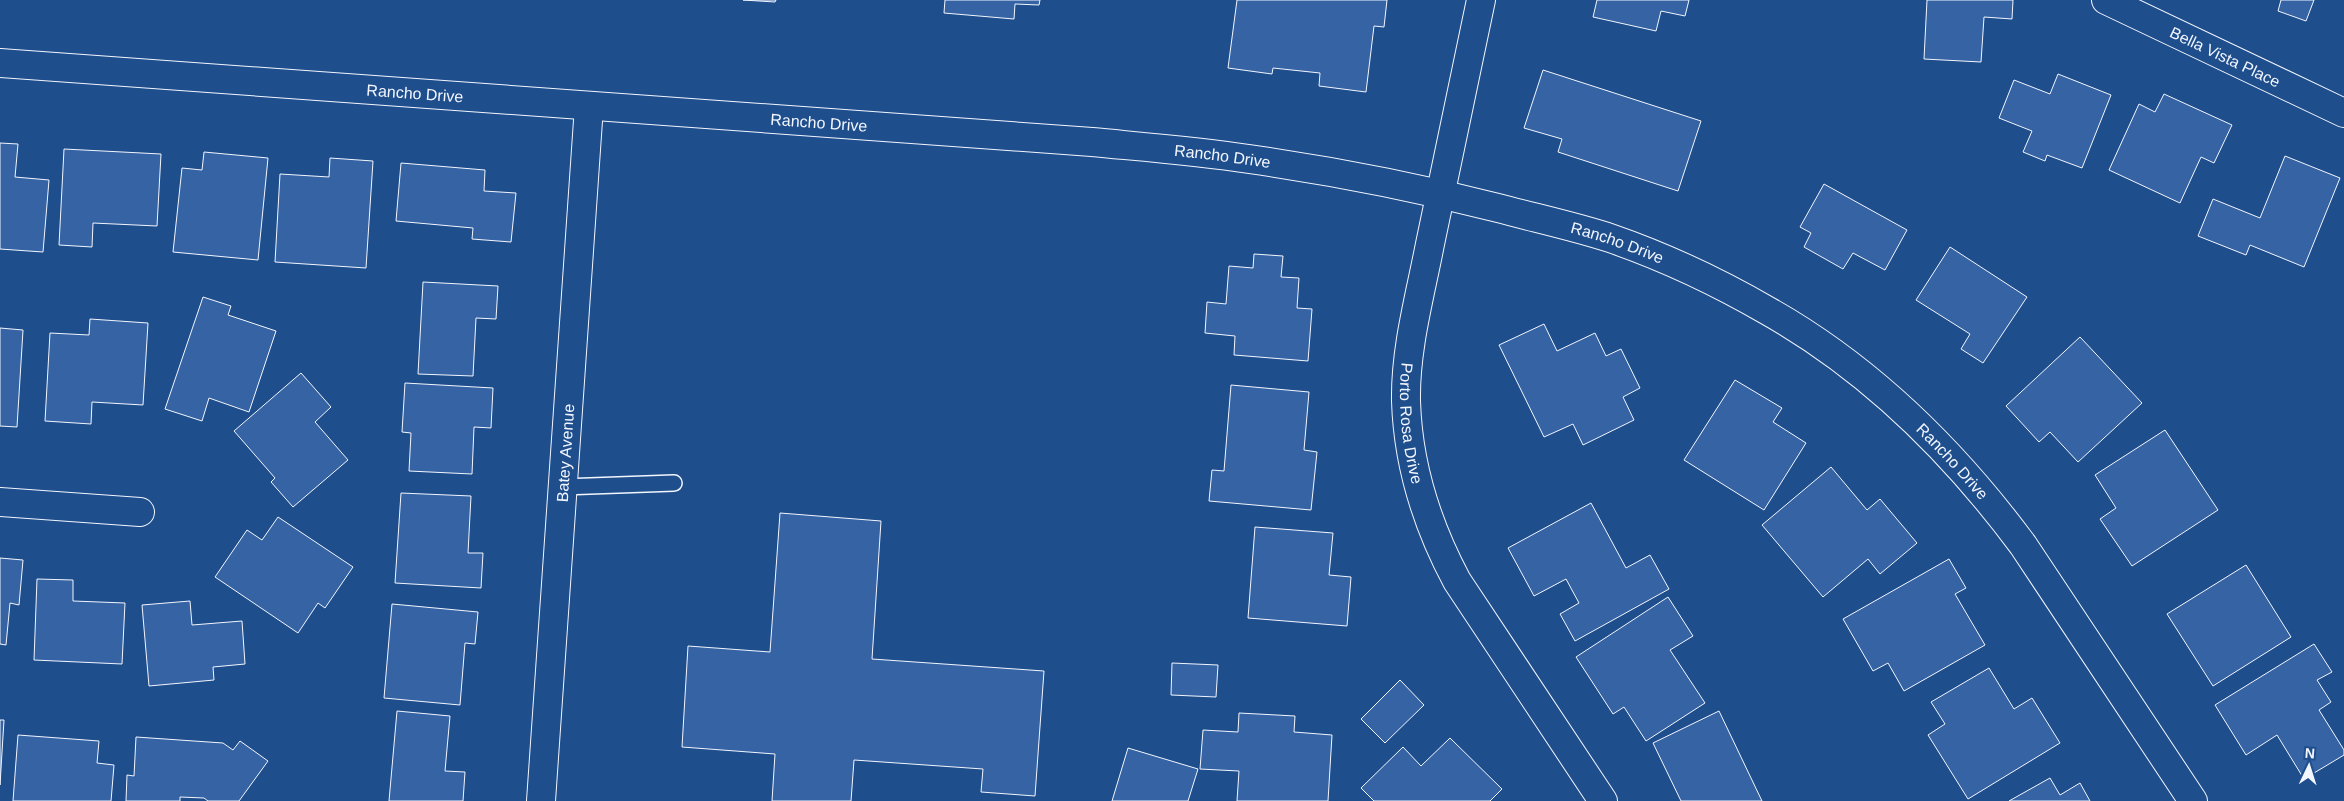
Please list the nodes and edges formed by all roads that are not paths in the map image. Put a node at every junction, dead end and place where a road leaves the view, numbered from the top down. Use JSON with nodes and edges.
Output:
{"nodes":[{"id":1,"x":1481,"y":0,"type":"edge"},
{"id":2,"x":2106,"y":0,"type":"edge"},
{"id":3,"x":0,"y":63,"type":"edge"},
{"id":4,"x":589,"y":106,"type":"junction"},
{"id":5,"x":2344,"y":113,"type":"edge"},
{"id":6,"x":1440,"y":194,"type":"junction"},
{"id":7,"x":674,"y":483,"type":"dead end"},
{"id":8,"x":562,"y":488,"type":"junction"},
{"id":9,"x":0,"y":502,"type":"edge"},
{"id":10,"x":140,"y":512,"type":"dead end"},
{"id":11,"x":540,"y":801,"type":"edge"},
{"id":12,"x":1602,"y":801,"type":"edge"},
{"id":13,"x":2193,"y":801,"type":"edge"}],
"edges":[{"from":1,"to":6,"type":"street","name":"Porto Rosa Drive"},
{"from":2,"to":5,"type":"street","name":"Bella Vista Place"},
{"from":3,"to":4,"type":"street","name":"Rancho Drive"},
{"from":4,"to":6,"type":"street","name":"Rancho Drive"},
{"from":4,"to":8,"type":"street","name":"Batey Avenue"},
{"from":6,"to":12,"type":"street","name":"Porto Rosa Drive"},
{"from":6,"to":13,"type":"street","name":"Rancho Drive"},
{"from":7,"to":8,"type":"lane"},
{"from":8,"to":11,"type":"street","name":"Batey Avenue"},
{"from":9,"to":10,"type":"street"}]}
